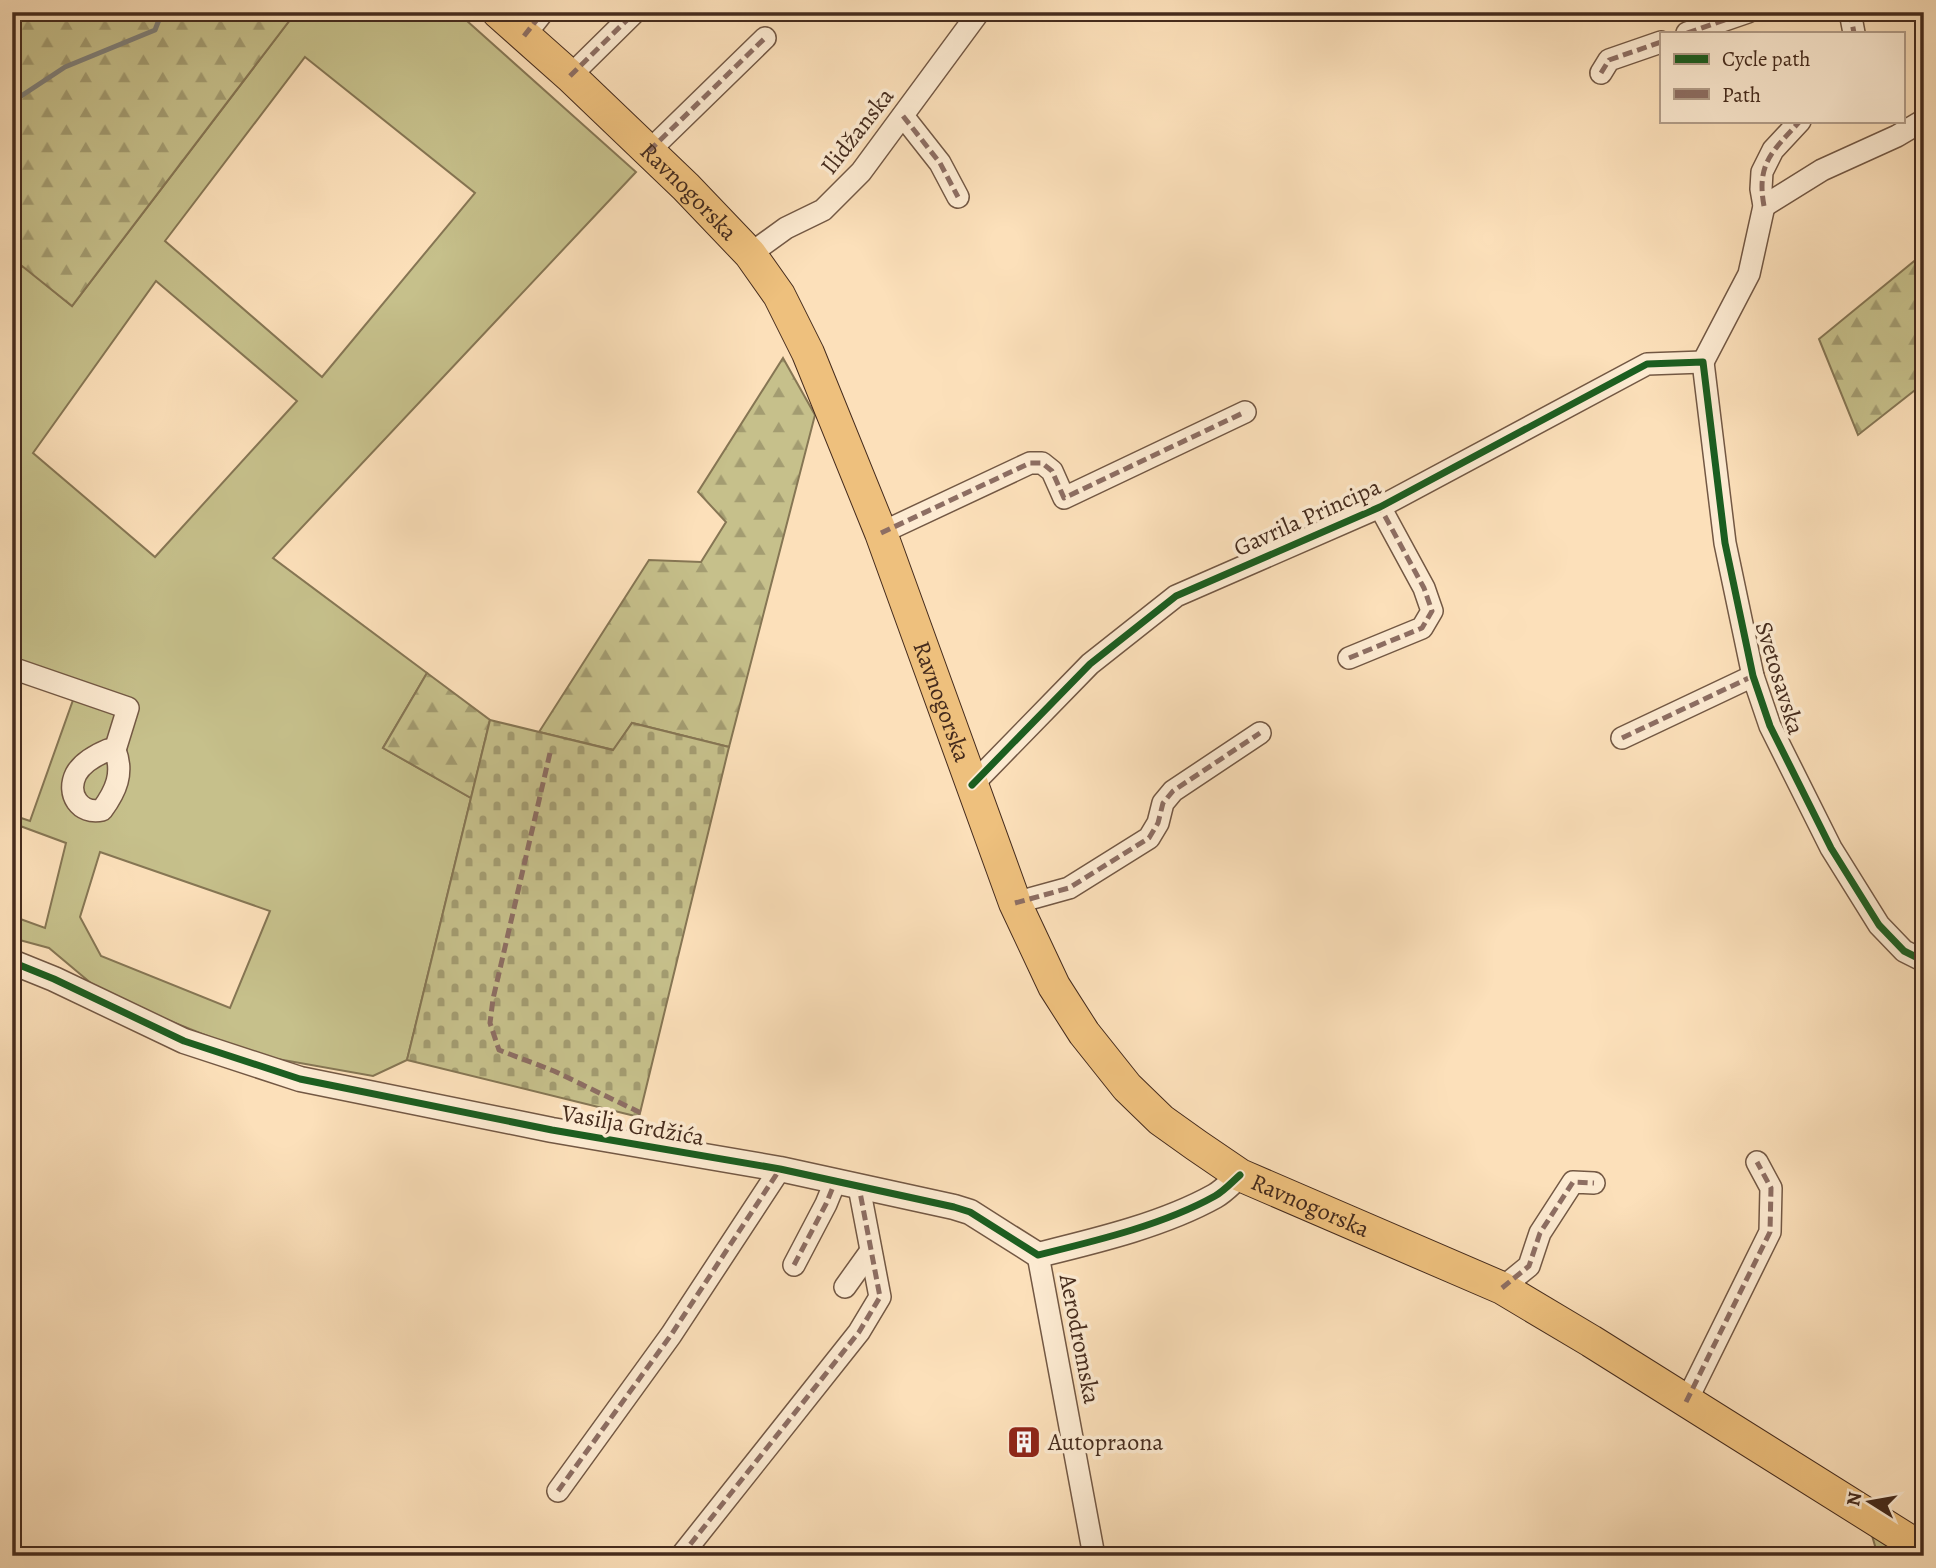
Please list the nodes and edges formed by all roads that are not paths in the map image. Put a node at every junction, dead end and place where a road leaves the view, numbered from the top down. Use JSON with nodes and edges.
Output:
{"nodes":[{"id":1,"x":498,"y":12,"type":"edge"},
{"id":2,"x":635,"y":12,"type":"edge"},
{"id":3,"x":979,"y":12,"type":"edge"},
{"id":4,"x":1748,"y":12,"type":"edge"},
{"id":5,"x":1850,"y":12,"type":"edge"},
{"id":6,"x":534,"y":24,"type":"edge"},
{"id":7,"x":1690,"y":32,"type":"edge"},
{"id":8,"x":1854,"y":32,"type":"edge"},
{"id":9,"x":765,"y":38,"type":"dead end"},
{"id":10,"x":1660,"y":42,"type":"edge"},
{"id":11,"x":1601,"y":73,"type":"dead end"},
{"id":12,"x":570,"y":76,"type":"junction"},
{"id":13,"x":903,"y":116,"type":"junction"},
{"id":14,"x":1924,"y":120,"type":"edge"},
{"id":15,"x":1799,"y":122,"type":"edge"},
{"id":16,"x":649,"y":150,"type":"junction"},
{"id":17,"x":958,"y":197,"type":"dead end"},
{"id":18,"x":1764,"y":206,"type":"junction"},
{"id":19,"x":750,"y":254,"type":"junction"},
{"id":20,"x":1703,"y":362,"type":"junction"},
{"id":21,"x":1245,"y":412,"type":"dead end"},
{"id":22,"x":1380,"y":507,"type":"junction"},
{"id":23,"x":881,"y":533,"type":"junction"},
{"id":24,"x":1349,"y":658,"type":"dead end"},
{"id":25,"x":12,"y":668,"type":"edge"},
{"id":26,"x":1753,"y":676,"type":"junction"},
{"id":27,"x":1260,"y":733,"type":"dead end"},
{"id":28,"x":1622,"y":738,"type":"dead end"},
{"id":29,"x":115,"y":750,"type":"dead end"},
{"id":30,"x":972,"y":785,"type":"junction"},
{"id":31,"x":1015,"y":902,"type":"junction"},
{"id":32,"x":1924,"y":961,"type":"edge"},
{"id":33,"x":12,"y":962,"type":"edge"},
{"id":34,"x":1758,"y":1161,"type":"dead end"},
{"id":35,"x":780,"y":1169,"type":"junction"},
{"id":36,"x":1240,"y":1175,"type":"junction"},
{"id":37,"x":1594,"y":1183,"type":"dead end"},
{"id":38,"x":847,"y":1184,"type":"junction"},
{"id":39,"x":870,"y":1252,"type":"junction"},
{"id":40,"x":1038,"y":1255,"type":"junction"},
{"id":41,"x":794,"y":1265,"type":"dead end"},
{"id":42,"x":845,"y":1287,"type":"dead end"},
{"id":43,"x":1502,"y":1288,"type":"junction"},
{"id":44,"x":1686,"y":1402,"type":"junction"},
{"id":45,"x":558,"y":1491,"type":"dead end"},
{"id":46,"x":1924,"y":1550,"type":"edge"},
{"id":47,"x":681,"y":1556,"type":"edge"},
{"id":48,"x":1094,"y":1556,"type":"edge"}],
"edges":[{"from":1,"to":6,"type":"main road","name":"Ravnogorska"},
{"from":2,"to":12,"type":"street"},
{"from":3,"to":13,"type":"street","name":"Ilidžanska"},
{"from":4,"to":7,"type":"street"},
{"from":5,"to":8,"type":"street"},
{"from":6,"to":12,"type":"main road","name":"Ravnogorska"},
{"from":9,"to":16,"type":"street"},
{"from":10,"to":11,"type":"street"},
{"from":12,"to":16,"type":"main road","name":"Ravnogorska"},
{"from":13,"to":17,"type":"street"},
{"from":13,"to":19,"type":"street","name":"Ilidžanska"},
{"from":14,"to":18,"type":"street"},
{"from":15,"to":18,"type":"street"},
{"from":16,"to":19,"type":"main road","name":"Ravnogorska"},
{"from":18,"to":20,"type":"street"},
{"from":19,"to":23,"type":"main road","name":"Ravnogorska"},
{"from":20,"to":22,"type":"street","name":"Gavrila Principa"},
{"from":20,"to":26,"type":"street","name":"Svetosavska"},
{"from":21,"to":23,"type":"street"},
{"from":22,"to":24,"type":"street","name":"Gavrila Principa"},
{"from":22,"to":30,"type":"street","name":"Gavrila Principa"},
{"from":23,"to":30,"type":"main road","name":"Ravnogorska"},
{"from":25,"to":29,"type":"street"},
{"from":26,"to":28,"type":"street","name":"Svetosavska"},
{"from":26,"to":32,"type":"street","name":"Svetosavska"},
{"from":27,"to":31,"type":"street"},
{"from":30,"to":31,"type":"main road","name":"Ravnogorska"},
{"from":31,"to":36,"type":"main road","name":"Ravnogorska"},
{"from":33,"to":35,"type":"street","name":"Vasilja Grdžića"},
{"from":34,"to":44,"type":"street"},
{"from":35,"to":38,"type":"street","name":"Vasilja Grdžića"},
{"from":35,"to":45,"type":"street"},
{"from":36,"to":40,"type":"street"},
{"from":36,"to":43,"type":"main road","name":"Ravnogorska"},
{"from":37,"to":43,"type":"street"},
{"from":38,"to":39,"type":"street"},
{"from":38,"to":40,"type":"street","name":"Vasilja Grdžića"},
{"from":38,"to":41,"type":"street"},
{"from":39,"to":42,"type":"street"},
{"from":39,"to":47,"type":"street"},
{"from":40,"to":48,"type":"street","name":"Aerodromska"},
{"from":43,"to":44,"type":"main road","name":"Ravnogorska"},
{"from":44,"to":46,"type":"main road","name":"Ravnogorska"}]}
